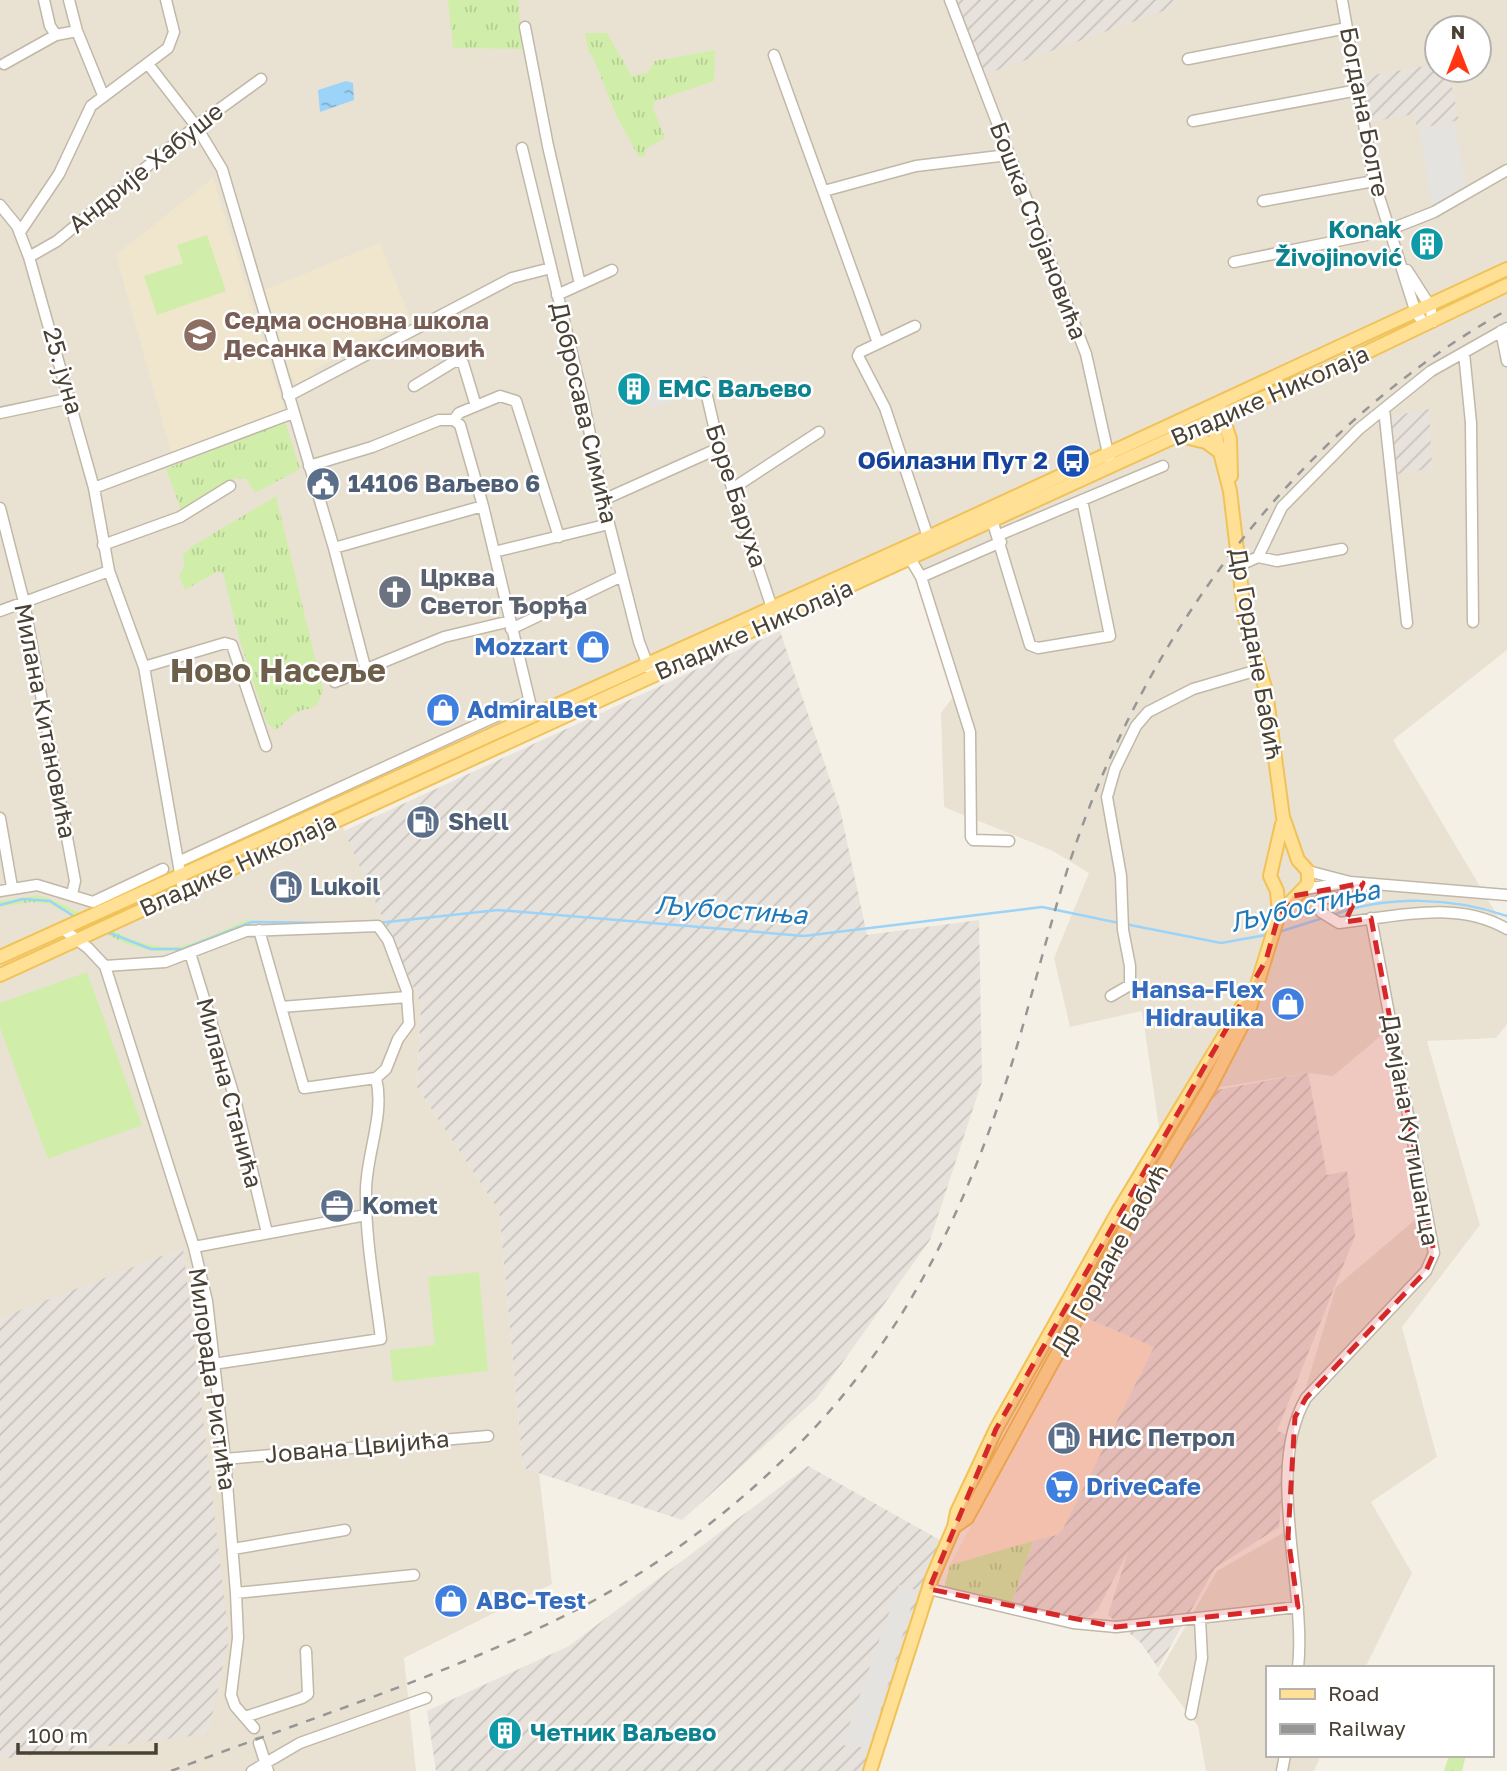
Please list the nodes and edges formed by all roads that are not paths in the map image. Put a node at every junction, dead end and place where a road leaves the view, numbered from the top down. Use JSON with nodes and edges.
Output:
{"nodes":[{"id":1,"x":44,"y":0,"type":"edge"},
{"id":2,"x":69,"y":0,"type":"edge"},
{"id":3,"x":166,"y":0,"type":"edge"},
{"id":4,"x":950,"y":0,"type":"edge"},
{"id":5,"x":1342,"y":0,"type":"edge"},
{"id":6,"x":525,"y":27,"type":"dead end"},
{"id":7,"x":1346,"y":28,"type":"junction"},
{"id":8,"x":77,"y":31,"type":"junction"},
{"id":9,"x":56,"y":35,"type":"junction"},
{"id":10,"x":774,"y":55,"type":"dead end"},
{"id":11,"x":1188,"y":58,"type":"dead end"},
{"id":12,"x":4,"y":64,"type":"dead end"},
{"id":13,"x":148,"y":64,"type":"junction"},
{"id":14,"x":261,"y":79,"type":"dead end"},
{"id":15,"x":1358,"y":90,"type":"junction"},
{"id":16,"x":103,"y":95,"type":"junction"},
{"id":17,"x":1194,"y":121,"type":"dead end"},
{"id":18,"x":196,"y":126,"type":"junction"},
{"id":19,"x":522,"y":148,"type":"dead end"},
{"id":20,"x":1007,"y":155,"type":"junction"},
{"id":21,"x":1507,"y":170,"type":"edge"},
{"id":22,"x":1374,"y":181,"type":"junction"},
{"id":23,"x":824,"y":191,"type":"junction"},
{"id":24,"x":1263,"y":201,"type":"dead end"},
{"id":25,"x":0,"y":205,"type":"edge"},
{"id":26,"x":1391,"y":229,"type":"junction"},
{"id":27,"x":20,"y":232,"type":"junction"},
{"id":28,"x":29,"y":257,"type":"junction"},
{"id":29,"x":1234,"y":262,"type":"dead end"},
{"id":30,"x":1403,"y":263,"type":"junction"},
{"id":31,"x":551,"y":268,"type":"junction"},
{"id":32,"x":1507,"y":269,"type":"edge"},
{"id":33,"x":612,"y":270,"type":"dead end"},
{"id":34,"x":580,"y":285,"type":"junction"},
{"id":35,"x":1507,"y":285,"type":"edge"},
{"id":36,"x":557,"y":295,"type":"junction"},
{"id":37,"x":1430,"y":306,"type":"junction"},
{"id":38,"x":1416,"y":313,"type":"junction"},
{"id":39,"x":1430,"y":323,"type":"junction"},
{"id":40,"x":915,"y":326,"type":"dead end"},
{"id":41,"x":1504,"y":330,"type":"edge"},
{"id":42,"x":878,"y":342,"type":"junction"},
{"id":43,"x":1464,"y":353,"type":"junction"},
{"id":44,"x":1507,"y":361,"type":"edge"},
{"id":45,"x":704,"y":383,"type":"dead end"},
{"id":46,"x":414,"y":386,"type":"dead end"},
{"id":47,"x":288,"y":396,"type":"junction"},
{"id":48,"x":71,"y":398,"type":"junction"},
{"id":49,"x":1212,"y":403,"type":"junction"},
{"id":50,"x":476,"y":406,"type":"junction"},
{"id":51,"x":1384,"y":409,"type":"junction"},
{"id":52,"x":0,"y":413,"type":"edge"},
{"id":53,"x":293,"y":413,"type":"junction"},
{"id":54,"x":1218,"y":418,"type":"junction"},
{"id":55,"x":454,"y":420,"type":"junction"},
{"id":56,"x":819,"y":432,"type":"dead end"},
{"id":57,"x":1180,"y":436,"type":"junction"},
{"id":58,"x":719,"y":448,"type":"junction"},
{"id":59,"x":1221,"y":453,"type":"junction"},
{"id":60,"x":1108,"y":454,"type":"junction"},
{"id":61,"x":309,"y":466,"type":"junction"},
{"id":62,"x":1163,"y":466,"type":"dead end"},
{"id":63,"x":1107,"y":469,"type":"junction"},
{"id":64,"x":230,"y":486,"type":"dead end"},
{"id":65,"x":1110,"y":487,"type":"junction"},
{"id":66,"x":94,"y":488,"type":"junction"},
{"id":67,"x":732,"y":489,"type":"junction"},
{"id":68,"x":1230,"y":491,"type":"junction"},
{"id":69,"x":603,"y":500,"type":"junction"},
{"id":70,"x":1082,"y":500,"type":"junction"},
{"id":71,"x":483,"y":506,"type":"junction"},
{"id":72,"x":0,"y":508,"type":"edge"},
{"id":73,"x":610,"y":524,"type":"junction"},
{"id":74,"x":998,"y":533,"type":"junction"},
{"id":75,"x":559,"y":537,"type":"junction"},
{"id":76,"x":928,"y":537,"type":"junction"},
{"id":77,"x":103,"y":545,"type":"junction"},
{"id":78,"x":334,"y":548,"type":"junction"},
{"id":79,"x":1342,"y":549,"type":"dead end"},
{"id":80,"x":494,"y":552,"type":"junction"},
{"id":81,"x":1258,"y":557,"type":"junction"},
{"id":82,"x":911,"y":560,"type":"junction"},
{"id":83,"x":1238,"y":566,"type":"junction"},
{"id":84,"x":109,"y":571,"type":"junction"},
{"id":85,"x":622,"y":576,"type":"junction"},
{"id":86,"x":922,"y":577,"type":"junction"},
{"id":87,"x":24,"y":602,"type":"junction"},
{"id":88,"x":772,"y":608,"type":"junction"},
{"id":89,"x":0,"y":611,"type":"edge"},
{"id":90,"x":1473,"y":622,"type":"dead end"},
{"id":91,"x":1407,"y":624,"type":"dead end"},
{"id":92,"x":510,"y":625,"type":"junction"},
{"id":93,"x":647,"y":663,"type":"junction"},
{"id":94,"x":144,"y":667,"type":"junction"},
{"id":95,"x":1261,"y":669,"type":"junction"},
{"id":96,"x":366,"y":671,"type":"junction"},
{"id":97,"x":653,"y":676,"type":"junction"},
{"id":98,"x":335,"y":682,"type":"dead end"},
{"id":99,"x":529,"y":701,"type":"junction"},
{"id":100,"x":533,"y":715,"type":"junction"},
{"id":101,"x":266,"y":747,"type":"dead end"},
{"id":102,"x":1283,"y":817,"type":"junction"},
{"id":103,"x":0,"y":818,"type":"edge"},
{"id":104,"x":1009,"y":841,"type":"dead end"},
{"id":105,"x":1298,"y":860,"type":"junction"},
{"id":106,"x":178,"y":862,"type":"junction"},
{"id":107,"x":1274,"y":865,"type":"junction"},
{"id":108,"x":163,"y":869,"type":"dead end"},
{"id":109,"x":1308,"y":871,"type":"junction"},
{"id":110,"x":181,"y":875,"type":"junction"},
{"id":111,"x":1350,"y":882,"type":"junction"},
{"id":112,"x":1363,"y":883,"type":"junction"},
{"id":113,"x":12,"y":887,"type":"junction"},
{"id":114,"x":183,"y":890,"type":"junction"},
{"id":115,"x":0,"y":891,"type":"edge"},
{"id":116,"x":1277,"y":891,"type":"junction"},
{"id":117,"x":1299,"y":892,"type":"junction"},
{"id":118,"x":72,"y":894,"type":"junction"},
{"id":119,"x":1507,"y":895,"type":"edge"},
{"id":120,"x":1278,"y":917,"type":"junction"},
{"id":121,"x":1371,"y":918,"type":"junction"},
{"id":122,"x":68,"y":927,"type":"junction"},
{"id":123,"x":1507,"y":929,"type":"edge"},
{"id":124,"x":259,"y":930,"type":"junction"},
{"id":125,"x":82,"y":938,"type":"junction"},
{"id":126,"x":190,"y":953,"type":"junction"},
{"id":127,"x":0,"y":957,"type":"edge"},
{"id":128,"x":105,"y":967,"type":"junction"},
{"id":129,"x":0,"y":975,"type":"edge"},
{"id":130,"x":1111,"y":996,"type":"dead end"},
{"id":131,"x":407,"y":997,"type":"junction"},
{"id":132,"x":281,"y":1007,"type":"junction"},
{"id":133,"x":376,"y":1078,"type":"junction"},
{"id":134,"x":366,"y":1215,"type":"junction"},
{"id":135,"x":267,"y":1233,"type":"junction"},
{"id":136,"x":194,"y":1247,"type":"junction"},
{"id":137,"x":213,"y":1364,"type":"junction"},
{"id":138,"x":488,"y":1436,"type":"dead end"},
{"id":139,"x":225,"y":1459,"type":"junction"},
{"id":140,"x":345,"y":1530,"type":"dead end"},
{"id":141,"x":233,"y":1549,"type":"junction"},
{"id":142,"x":414,"y":1575,"type":"dead end"},
{"id":143,"x":929,"y":1589,"type":"junction"},
{"id":144,"x":236,"y":1593,"type":"junction"},
{"id":145,"x":1298,"y":1607,"type":"junction"},
{"id":146,"x":1200,"y":1619,"type":"junction"},
{"id":147,"x":306,"y":1651,"type":"dead end"},
{"id":148,"x":1298,"y":1666,"type":"edge"},
{"id":149,"x":426,"y":1698,"type":"dead end"},
{"id":150,"x":1191,"y":1714,"type":"dead end"},
{"id":151,"x":245,"y":1717,"type":"junction"},
{"id":152,"x":254,"y":1728,"type":"dead end"},
{"id":153,"x":259,"y":1743,"type":"dead end"},
{"id":154,"x":266,"y":1768,"type":"edge"},
{"id":155,"x":252,"y":1771,"type":"edge"},
{"id":156,"x":870,"y":1771,"type":"edge"}],
"edges":[{"from":1,"to":9,"type":"street"},
{"from":2,"to":8,"type":"street"},
{"from":3,"to":13,"type":"street"},
{"from":4,"to":20,"type":"street","name":"Бошка Стојановића"},
{"from":5,"to":7,"type":"street","name":"Богдана Болте"},
{"from":6,"to":34,"type":"street"},
{"from":7,"to":11,"type":"street"},
{"from":7,"to":15,"type":"street","name":"Богдана Болте"},
{"from":8,"to":9,"type":"street"},
{"from":8,"to":16,"type":"street"},
{"from":9,"to":12,"type":"street"},
{"from":10,"to":23,"type":"street"},
{"from":13,"to":16,"type":"street"},
{"from":13,"to":18,"type":"street"},
{"from":14,"to":18,"type":"street","name":"Андрије Хабуше"},
{"from":15,"to":17,"type":"street"},
{"from":15,"to":22,"type":"street","name":"Богдана Болте"},
{"from":16,"to":27,"type":"street"},
{"from":18,"to":28,"type":"street","name":"Андрије Хабуше"},
{"from":18,"to":47,"type":"street"},
{"from":19,"to":31,"type":"street","name":"Добросава Симића"},
{"from":20,"to":23,"type":"street"},
{"from":20,"to":60,"type":"street","name":"Бошка Стојановића"},
{"from":21,"to":26,"type":"street"},
{"from":22,"to":24,"type":"street"},
{"from":22,"to":26,"type":"street","name":"Богдана Болте"},
{"from":23,"to":42,"type":"street"},
{"from":25,"to":27,"type":"street","name":"25. јуна"},
{"from":26,"to":29,"type":"street"},
{"from":26,"to":30,"type":"street","name":"Богдана Болте"},
{"from":27,"to":28,"type":"street","name":"25. јуна"},
{"from":28,"to":48,"type":"street","name":"25. јуна"},
{"from":30,"to":37,"type":"street","name":"Богдана Болте"},
{"from":30,"to":38,"type":"street","name":"Богдана Болте"},
{"from":31,"to":36,"type":"street","name":"Добросава Симића"},
{"from":31,"to":47,"type":"street"},
{"from":32,"to":37,"type":"main road","name":"Владике Николаја"},
{"from":33,"to":34,"type":"street"},
{"from":34,"to":36,"type":"street"},
{"from":35,"to":39,"type":"main road","name":"Владике Николаја"},
{"from":36,"to":69,"type":"street","name":"Добросава Симића"},
{"from":37,"to":38,"type":"main road","name":"Владике Николаја"},
{"from":37,"to":39,"type":"street","name":"Богдана Болте"},
{"from":38,"to":39,"type":"street","name":"Богдана Болте"},
{"from":38,"to":49,"type":"main road","name":"Владике Николаја"},
{"from":39,"to":54,"type":"main road","name":"Владике Николаја"},
{"from":40,"to":42,"type":"street"},
{"from":41,"to":43,"type":"street"},
{"from":41,"to":44,"type":"street"},
{"from":42,"to":76,"type":"street"},
{"from":43,"to":51,"type":"street"},
{"from":43,"to":90,"type":"street"},
{"from":45,"to":58,"type":"street","name":"Боре Баруха"},
{"from":46,"to":50,"type":"street"},
{"from":47,"to":53,"type":"street"},
{"from":48,"to":52,"type":"street"},
{"from":48,"to":66,"type":"street","name":"25. јуна"},
{"from":49,"to":54,"type":"main road","name":"Др Гордане Бабић"},
{"from":49,"to":60,"type":"main road","name":"Владике Николаја"},
{"from":50,"to":55,"type":"street"},
{"from":50,"to":75,"type":"street"},
{"from":51,"to":81,"type":"street"},
{"from":51,"to":91,"type":"street"},
{"from":53,"to":61,"type":"street"},
{"from":53,"to":66,"type":"street"},
{"from":54,"to":57,"type":"main road","name":"Владике Николаја"},
{"from":54,"to":59,"type":"main road","name":"Др Гордане Бабић"},
{"from":54,"to":68,"type":"main road","name":"Др Гордане Бабић"},
{"from":55,"to":61,"type":"street"},
{"from":55,"to":71,"type":"street"},
{"from":56,"to":67,"type":"street"},
{"from":57,"to":59,"type":"main road"},
{"from":57,"to":63,"type":"main road","name":"Владике Николаја"},
{"from":58,"to":67,"type":"street","name":"Боре Баруха"},
{"from":58,"to":69,"type":"street"},
{"from":59,"to":68,"type":"main road","name":"Др Гордане Бабић"},
{"from":60,"to":63,"type":"street","name":"Бошка Стојановића"},
{"from":60,"to":76,"type":"main road","name":"Владике Николаја"},
{"from":61,"to":78,"type":"street"},
{"from":62,"to":65,"type":"street"},
{"from":63,"to":65,"type":"street","name":"Бошка Стојановића"},
{"from":63,"to":74,"type":"main road","name":"Владике Николаја"},
{"from":64,"to":77,"type":"street"},
{"from":65,"to":70,"type":"street"},
{"from":66,"to":77,"type":"street","name":"25. јуна"},
{"from":67,"to":88,"type":"street","name":"Боре Баруха"},
{"from":68,"to":83,"type":"main road","name":"Др Гордане Бабић"},
{"from":69,"to":73,"type":"street","name":"Добросава Симића"},
{"from":70,"to":74,"type":"street"},
{"from":70,"to":74,"type":"street"},
{"from":71,"to":78,"type":"street"},
{"from":71,"to":80,"type":"street"},
{"from":72,"to":87,"type":"street","name":"Милана Китановића"},
{"from":73,"to":75,"type":"street"},
{"from":73,"to":85,"type":"street","name":"Добросава Симића"},
{"from":74,"to":82,"type":"main road","name":"Владике Николаја"},
{"from":74,"to":86,"type":"street"},
{"from":75,"to":80,"type":"street"},
{"from":76,"to":88,"type":"main road","name":"Владике Николаја"},
{"from":77,"to":84,"type":"street","name":"25. јуна"},
{"from":78,"to":96,"type":"street"},
{"from":79,"to":81,"type":"street"},
{"from":80,"to":92,"type":"street"},
{"from":81,"to":83,"type":"street"},
{"from":82,"to":86,"type":"street"},
{"from":82,"to":97,"type":"main road","name":"Владике Николаја"},
{"from":83,"to":95,"type":"main road","name":"Др Гордане Бабић"},
{"from":84,"to":87,"type":"street"},
{"from":84,"to":94,"type":"street","name":"25. јуна"},
{"from":85,"to":92,"type":"street"},
{"from":85,"to":93,"type":"street","name":"Добросава Симића"},
{"from":86,"to":104,"type":"street"},
{"from":87,"to":89,"type":"street"},
{"from":87,"to":118,"type":"street","name":"Милана Китановића"},
{"from":88,"to":93,"type":"main road","name":"Владике Николаја"},
{"from":92,"to":96,"type":"street"},
{"from":92,"to":99,"type":"street"},
{"from":93,"to":97,"type":"street","name":"Добросава Симића"},
{"from":93,"to":100,"type":"main road","name":"Владике Николаја"},
{"from":94,"to":101,"type":"street"},
{"from":94,"to":106,"type":"street","name":"25. јуна"},
{"from":95,"to":102,"type":"main road","name":"Др Гордане Бабић"},
{"from":95,"to":130,"type":"street"},
{"from":96,"to":98,"type":"street"},
{"from":97,"to":114,"type":"main road","name":"Владике Николаја"},
{"from":99,"to":100,"type":"street"},
{"from":99,"to":106,"type":"street"},
{"from":100,"to":110,"type":"main road","name":"Владике Николаја"},
{"from":102,"to":105,"type":"main road"},
{"from":102,"to":107,"type":"main road"},
{"from":103,"to":113,"type":"street"},
{"from":105,"to":107,"type":"main road"},
{"from":105,"to":109,"type":"main road"},
{"from":106,"to":110,"type":"street","name":"25. јуна"},
{"from":107,"to":116,"type":"main road"},
{"from":108,"to":118,"type":"street"},
{"from":109,"to":111,"type":"street"},
{"from":109,"to":117,"type":"main road"},
{"from":110,"to":114,"type":"street","name":"25. јуна"},
{"from":110,"to":122,"type":"main road","name":"Владике Николаја"},
{"from":111,"to":112,"type":"street"},
{"from":111,"to":117,"type":"street"},
{"from":112,"to":119,"type":"street"},
{"from":112,"to":121,"type":"street"},
{"from":113,"to":115,"type":"street"},
{"from":113,"to":118,"type":"street"},
{"from":114,"to":125,"type":"main road","name":"Владике Николаја"},
{"from":116,"to":117,"type":"main road"},
{"from":116,"to":120,"type":"main road"},
{"from":117,"to":120,"type":"main road"},
{"from":120,"to":143,"type":"main road","name":"Др Гордане Бабић"},
{"from":121,"to":123,"type":"street"},
{"from":121,"to":145,"type":"street","name":"Дамјана Кутишанца"},
{"from":122,"to":125,"type":"street","name":"Милорада Ристића"},
{"from":122,"to":127,"type":"main road","name":"Владике Николаја"},
{"from":124,"to":126,"type":"street"},
{"from":124,"to":131,"type":"street"},
{"from":124,"to":132,"type":"street"},
{"from":125,"to":128,"type":"street","name":"Милорада Ристића"},
{"from":125,"to":129,"type":"main road","name":"Владике Николаја"},
{"from":126,"to":128,"type":"street"},
{"from":126,"to":135,"type":"street","name":"Милана Станића"},
{"from":128,"to":136,"type":"street","name":"Милорада Ристића"},
{"from":131,"to":132,"type":"street"},
{"from":131,"to":133,"type":"street"},
{"from":132,"to":133,"type":"street"},
{"from":133,"to":134,"type":"street"},
{"from":134,"to":135,"type":"street"},
{"from":134,"to":137,"type":"street"},
{"from":135,"to":136,"type":"street"},
{"from":136,"to":137,"type":"street","name":"Милорада Ристића"},
{"from":137,"to":139,"type":"street","name":"Милорада Ристића"},
{"from":138,"to":139,"type":"street","name":"Јована Цвијића"},
{"from":139,"to":141,"type":"street","name":"Милорада Ристића"},
{"from":140,"to":141,"type":"street"},
{"from":141,"to":144,"type":"street","name":"Милорада Ристића"},
{"from":142,"to":144,"type":"street"},
{"from":143,"to":146,"type":"street"},
{"from":143,"to":156,"type":"main road","name":"Др Гордане Бабић"},
{"from":144,"to":151,"type":"street","name":"Милорада Ристића"},
{"from":145,"to":146,"type":"street"},
{"from":145,"to":148,"type":"street","name":"Дамјана Кутишанца"},
{"from":146,"to":150,"type":"street"},
{"from":147,"to":151,"type":"street"},
{"from":149,"to":154,"type":"street"},
{"from":151,"to":152,"type":"street","name":"Милорада Ристића"},
{"from":153,"to":154,"type":"street"},
{"from":154,"to":155,"type":"street"}]}
